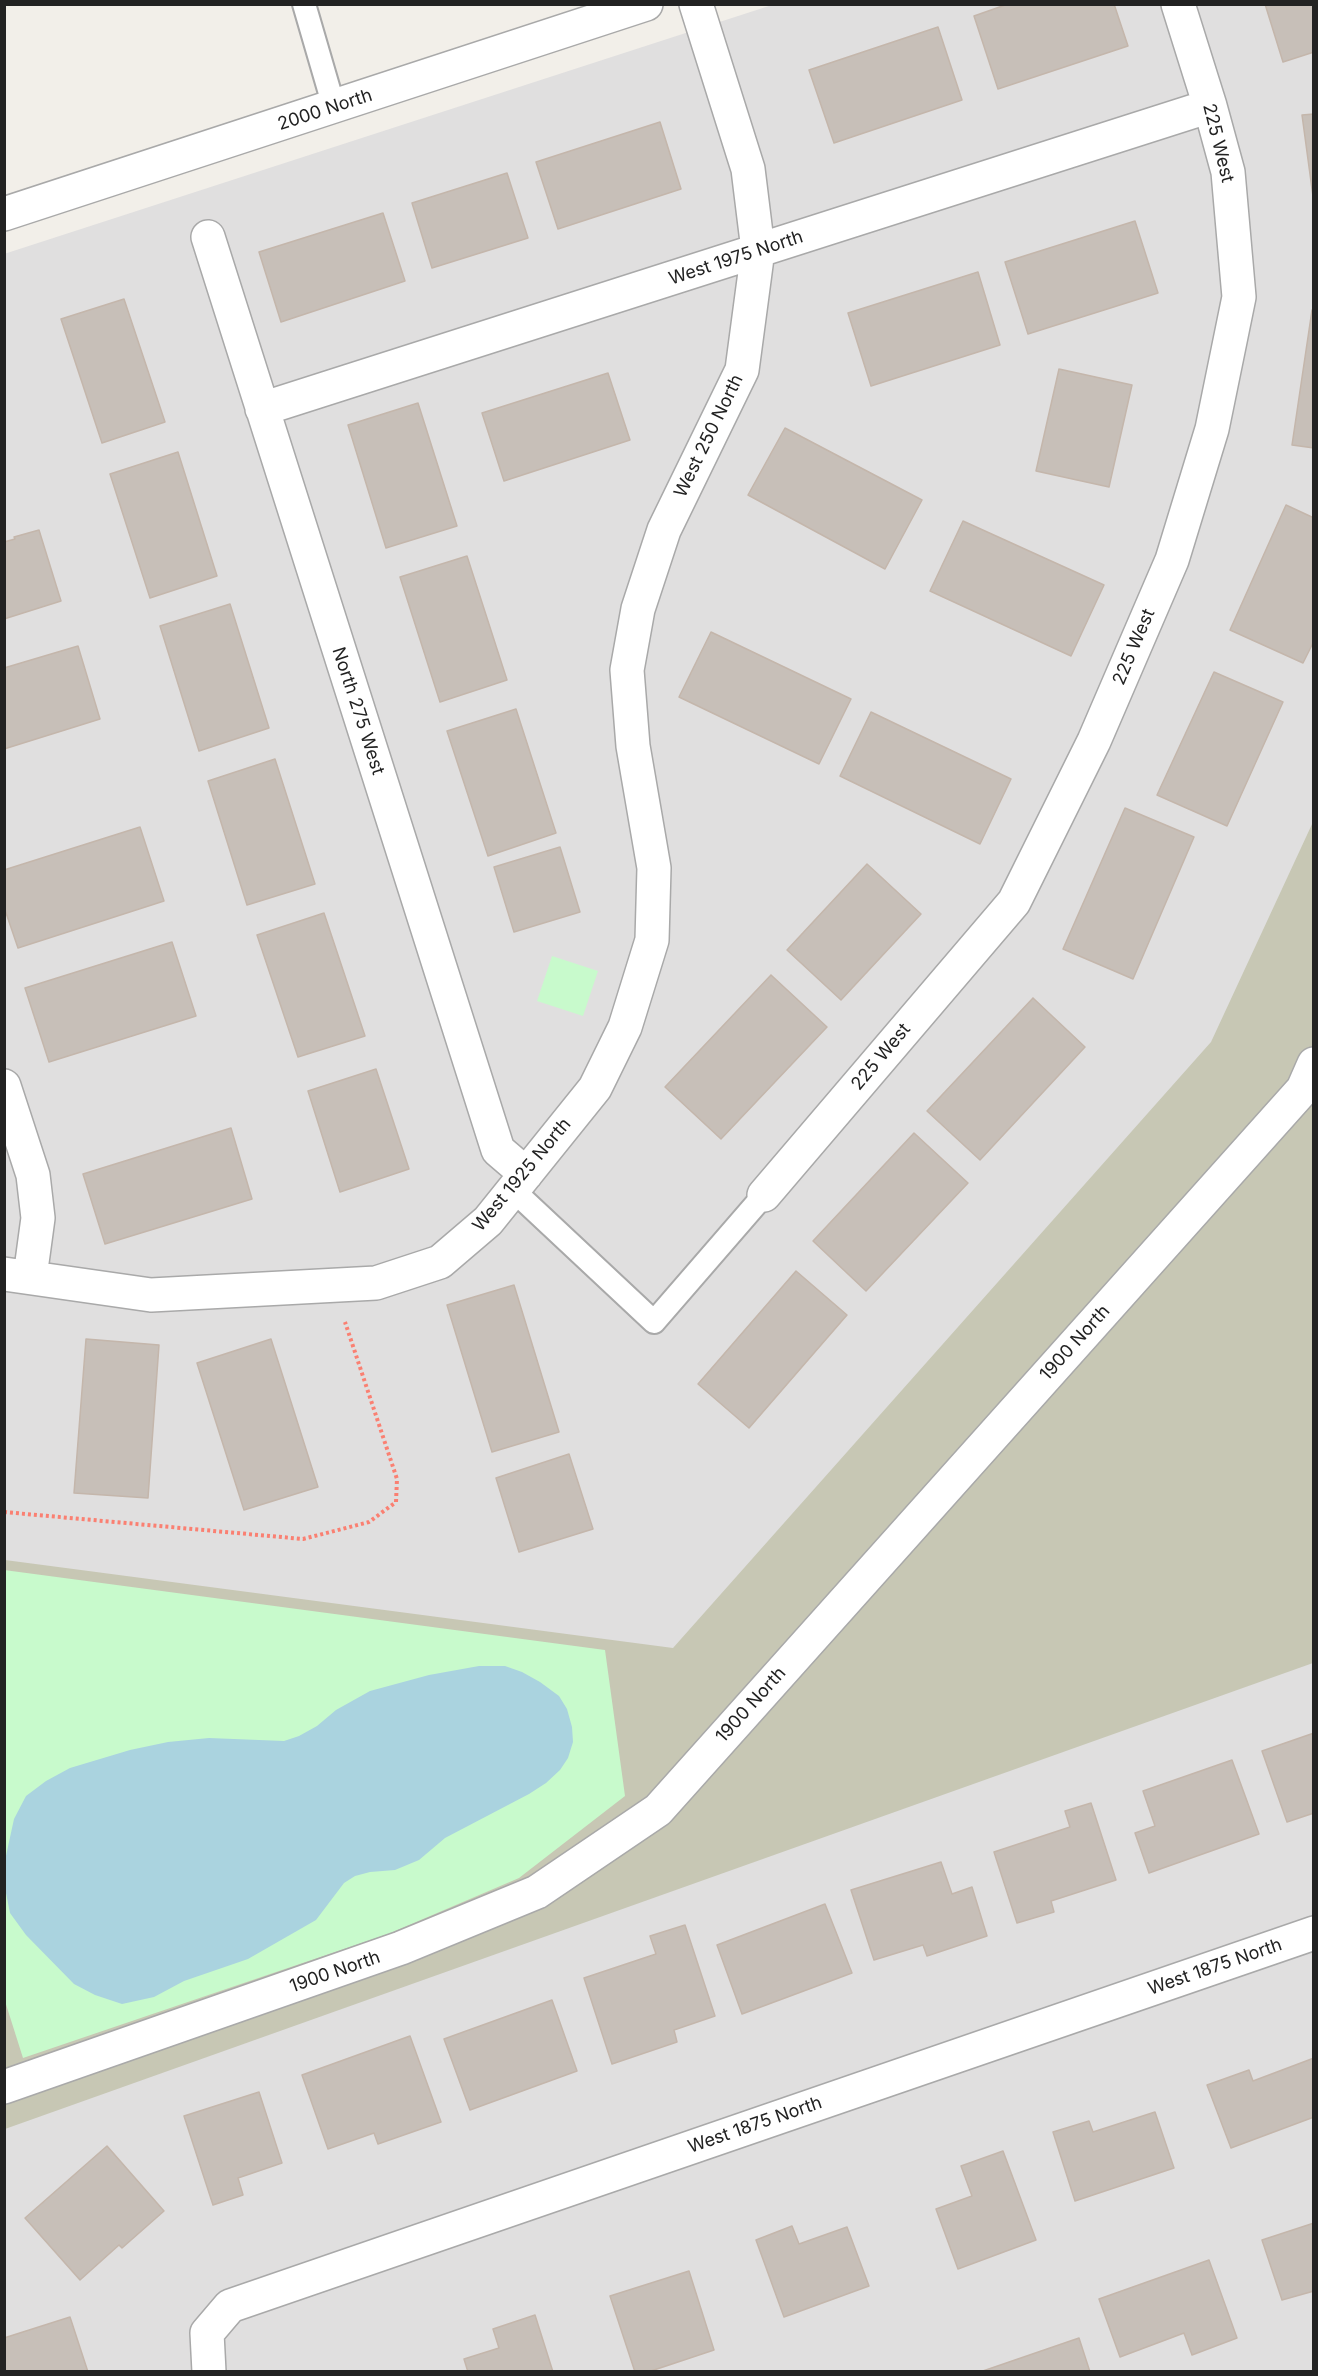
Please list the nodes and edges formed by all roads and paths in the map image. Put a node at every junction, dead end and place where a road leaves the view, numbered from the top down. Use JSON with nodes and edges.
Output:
{"nodes":[{"id":1,"x":304,"y":4,"type":"edge"},
{"id":2,"x":646,"y":4,"type":"edge"},
{"id":3,"x":696,"y":4,"type":"edge"},
{"id":4,"x":1178,"y":4,"type":"edge"},
{"id":5,"x":1210,"y":106,"type":"junction"},
{"id":6,"x":334,"y":107,"type":"junction"},
{"id":7,"x":4,"y":214,"type":"edge"},
{"id":8,"x":208,"y":237,"type":"dead end"},
{"id":9,"x":758,"y":250,"type":"junction"},
{"id":10,"x":262,"y":409,"type":"junction"},
{"id":11,"x":654,"y":868,"type":"joint"},
{"id":12,"x":1314,"y":1064,"type":"edge"},
{"id":13,"x":4,"y":1086,"type":"edge"},
{"id":14,"x":520,"y":1182,"type":"junction"},
{"id":15,"x":764,"y":1195,"type":"joint"},
{"id":16,"x":17,"y":1276,"type":"edge"},
{"id":17,"x":344,"y":1319,"type":"dead end"},
{"id":18,"x":4,"y":1512,"type":"edge"},
{"id":19,"x":1314,"y":1933,"type":"edge"},
{"id":20,"x":4,"y":2087,"type":"edge"},
{"id":21,"x":209,"y":2372,"type":"edge"}],
"edges":[{"from":1,"to":6,"type":"lane"},
{"from":2,"to":6,"type":"street","name":"2000 North"},
{"from":3,"to":9,"type":"street","name":"West 250 North"},
{"from":4,"to":5,"type":"street","name":"225 West"},
{"from":5,"to":9,"type":"street","name":"West 1975 North"},
{"from":5,"to":15,"type":"street","name":"225 West"},
{"from":6,"to":7,"type":"street","name":"2000 North"},
{"from":8,"to":10,"type":"street","name":"North 275 West"},
{"from":9,"to":10,"type":"street","name":"West 1975 North"},
{"from":9,"to":11,"type":"street","name":"West 250 North"},
{"from":10,"to":14,"type":"street","name":"North 275 West"},
{"from":11,"to":14,"type":"street","name":"West 1925 North"},
{"from":12,"to":20,"type":"street","name":"1900 North"},
{"from":13,"to":16,"type":"street"},
{"from":14,"to":15,"type":"lane"},
{"from":14,"to":16,"type":"street","name":"West 1925 North"},
{"from":17,"to":18,"type":"path"},
{"from":19,"to":21,"type":"street","name":"West 1875 North"}]}
